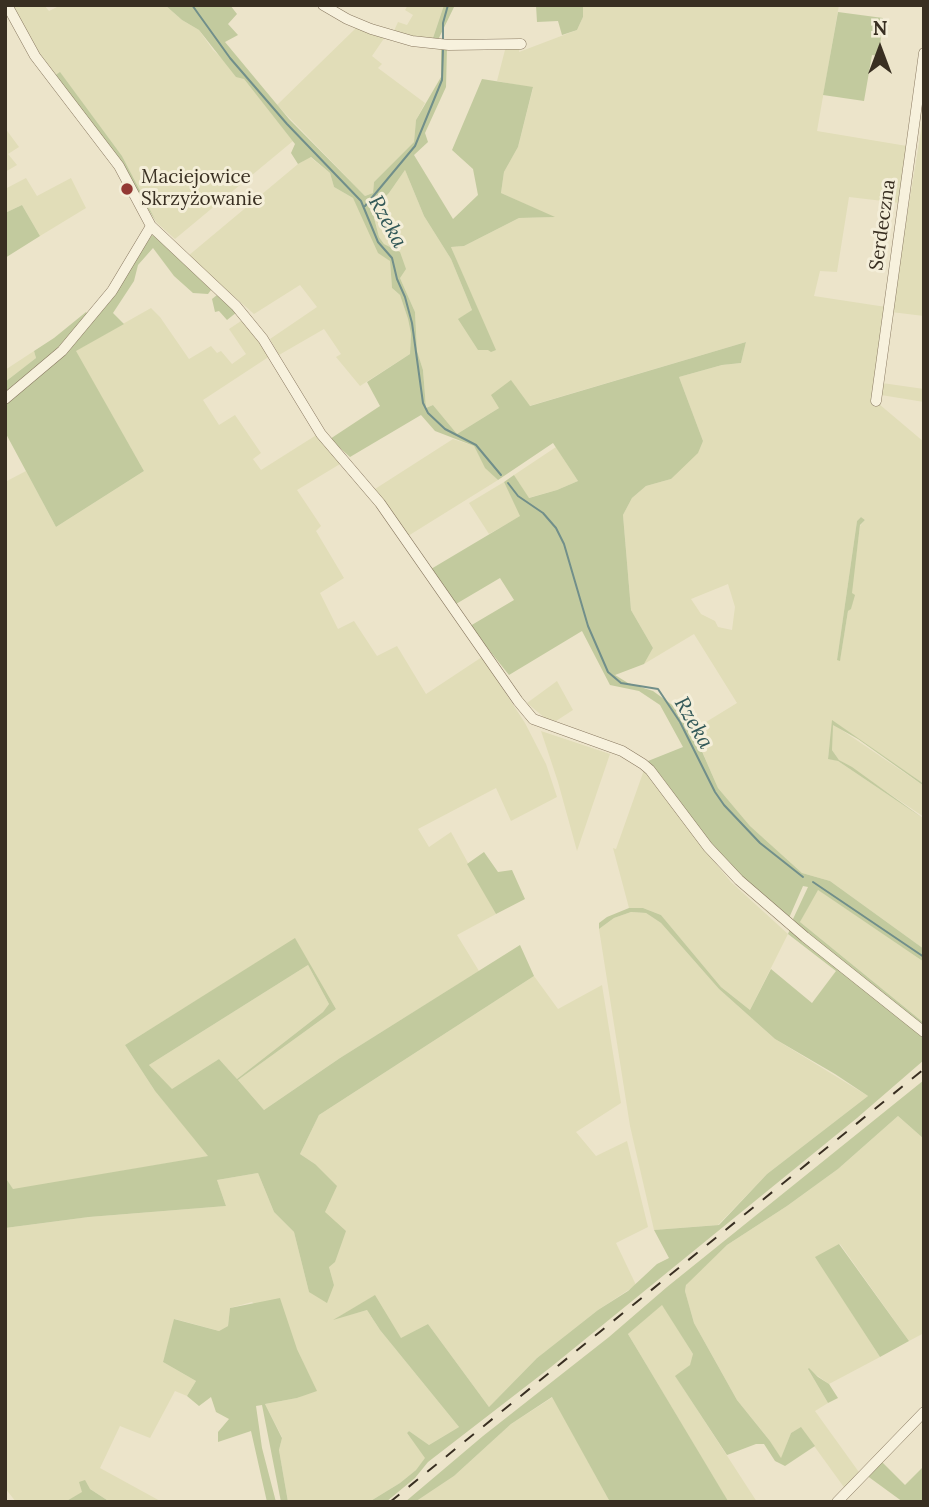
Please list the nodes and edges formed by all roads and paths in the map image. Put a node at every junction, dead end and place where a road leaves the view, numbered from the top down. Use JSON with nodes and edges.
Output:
{"nodes":[{"id":1,"x":7,"y":5,"type":"edge"},
{"id":2,"x":323,"y":5,"type":"edge"},
{"id":3,"x":520,"y":44,"type":"dead end"},
{"id":4,"x":924,"y":53,"type":"edge"},
{"id":5,"x":151,"y":226,"type":"junction"},
{"id":6,"x":5,"y":399,"type":"edge"},
{"id":7,"x":876,"y":401,"type":"dead end"},
{"id":8,"x":924,"y":1032,"type":"edge"},
{"id":9,"x":924,"y":1412,"type":"edge"},
{"id":10,"x":837,"y":1502,"type":"edge"}],
"edges":[{"from":1,"to":5,"type":"street"},
{"from":2,"to":3,"type":"street"},
{"from":4,"to":7,"type":"street","name":"Serdeczna"},
{"from":5,"to":6,"type":"street"},
{"from":5,"to":8,"type":"street"},
{"from":9,"to":10,"type":"street"}]}
